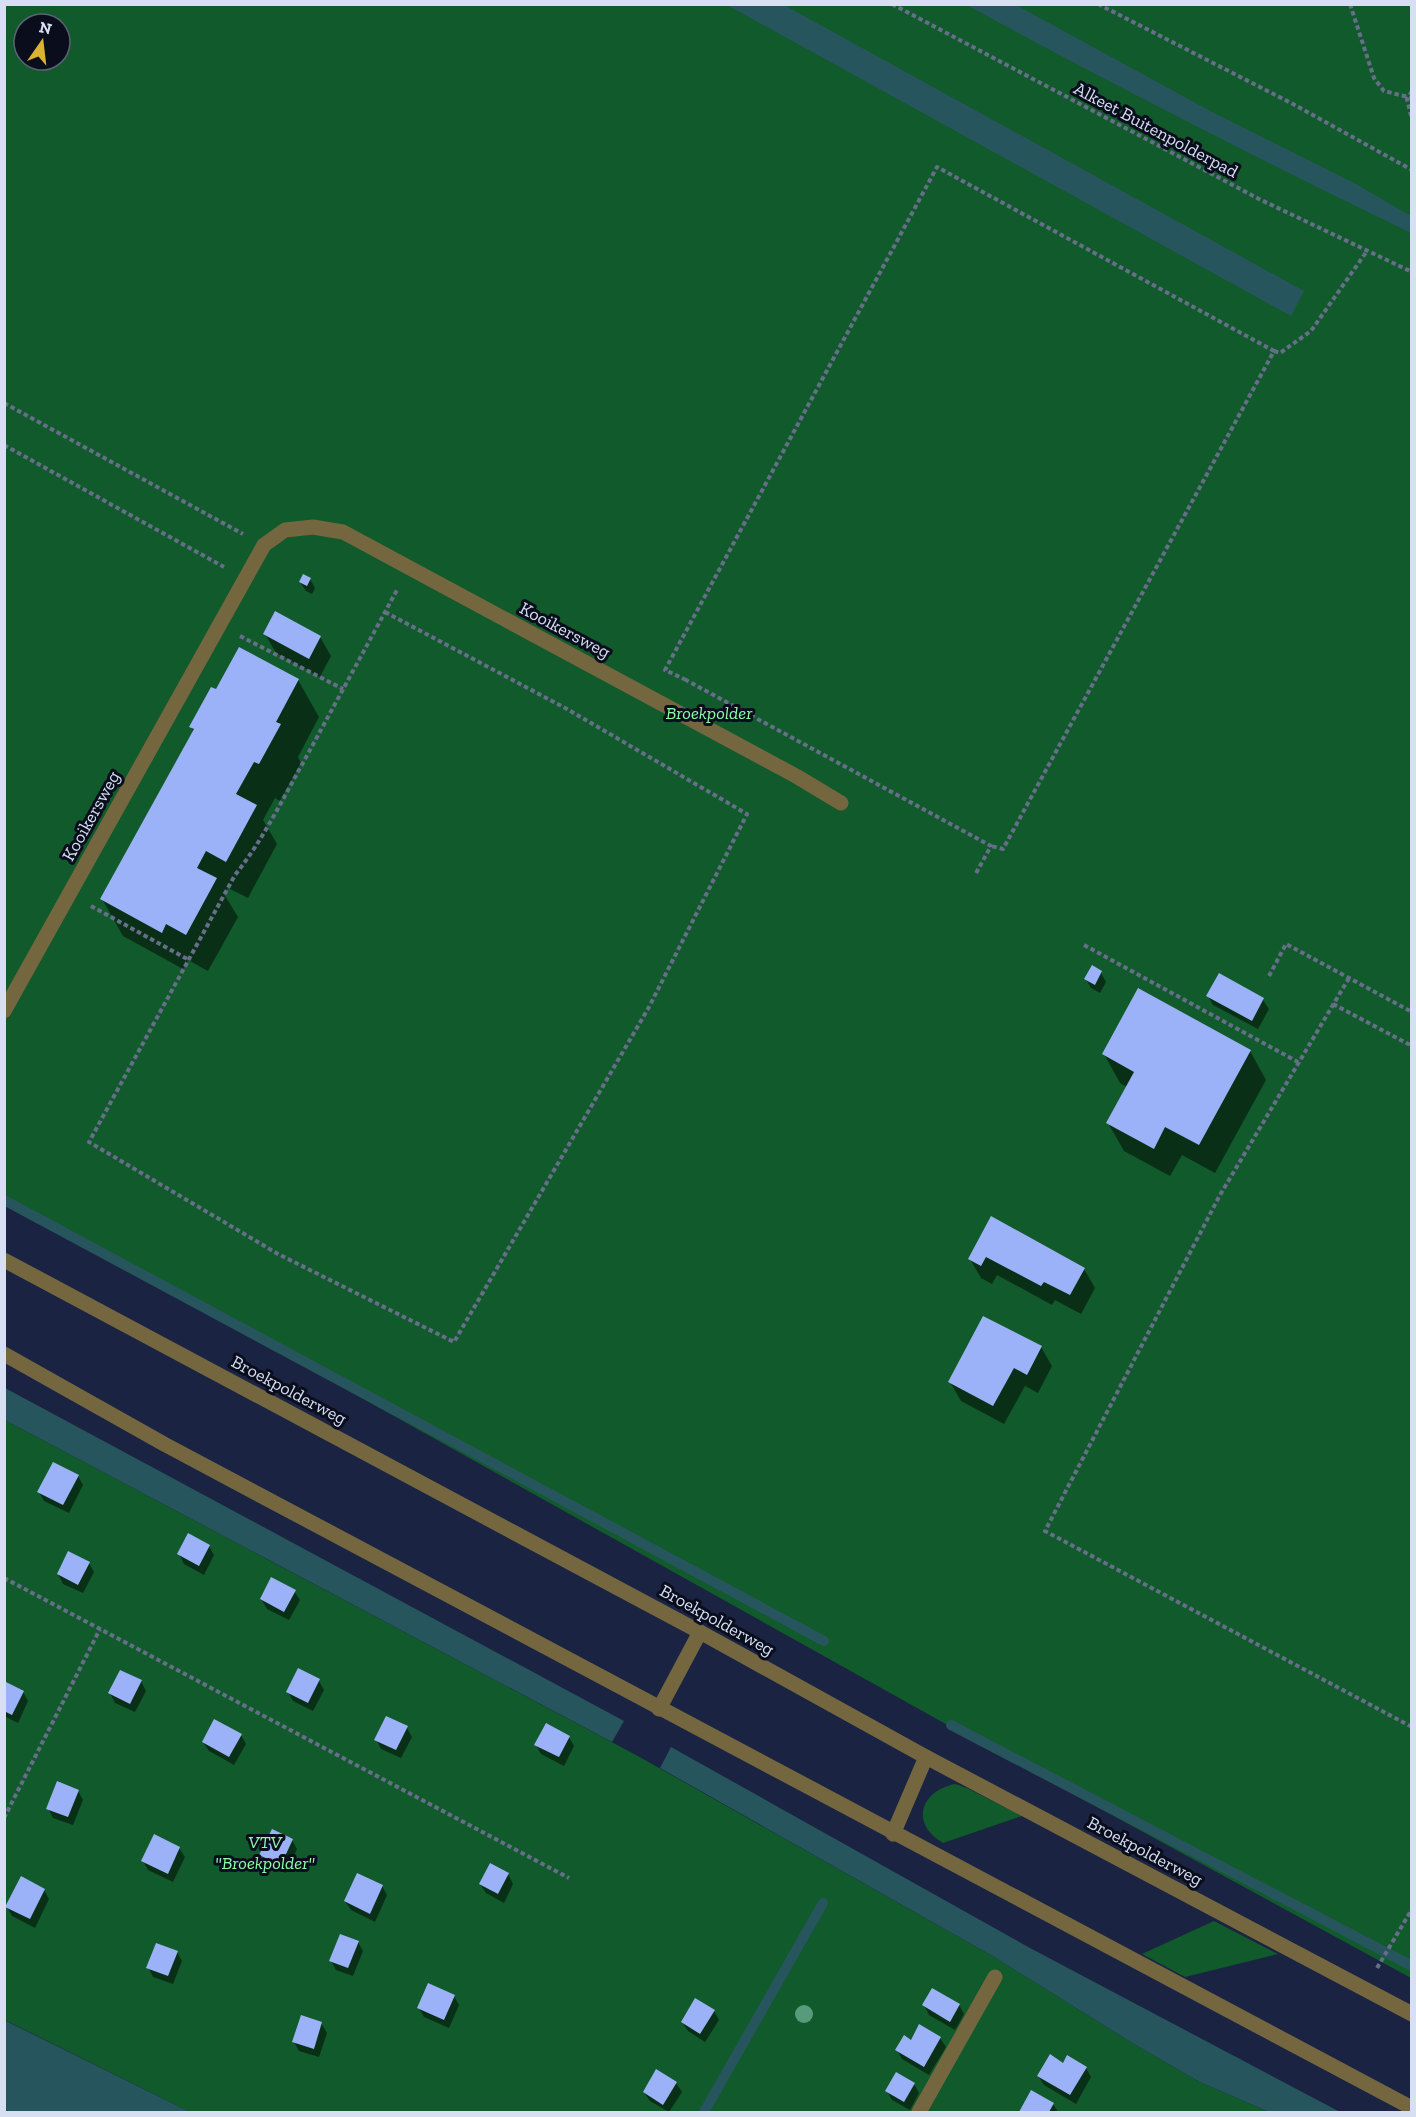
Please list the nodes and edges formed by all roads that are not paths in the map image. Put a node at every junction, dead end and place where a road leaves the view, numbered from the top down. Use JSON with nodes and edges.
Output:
{"nodes":[{"id":1,"x":842,"y":803,"type":"dead end"},
{"id":2,"x":4,"y":1011,"type":"edge"},
{"id":3,"x":4,"y":1260,"type":"edge"},
{"id":4,"x":4,"y":1354,"type":"edge"},
{"id":5,"x":700,"y":1632,"type":"junction"},
{"id":6,"x":659,"y":1708,"type":"junction"},
{"id":7,"x":926,"y":1757,"type":"junction"},
{"id":8,"x":893,"y":1834,"type":"junction"},
{"id":9,"x":995,"y":1977,"type":"dead end"},
{"id":10,"x":1412,"y":2014,"type":"edge"},
{"id":11,"x":1412,"y":2108,"type":"edge"},
{"id":12,"x":919,"y":2112,"type":"edge"}],
"edges":[{"from":1,"to":2,"type":"street","name":"Kooikersweg"},
{"from":3,"to":5,"type":"street","name":"Broekpolderweg"},
{"from":4,"to":6,"type":"street"},
{"from":5,"to":6,"type":"street"},
{"from":5,"to":7,"type":"street","name":"Broekpolderweg"},
{"from":6,"to":8,"type":"street"},
{"from":7,"to":8,"type":"street"},
{"from":7,"to":10,"type":"street","name":"Broekpolderweg"},
{"from":8,"to":11,"type":"street"},
{"from":9,"to":12,"type":"street"}]}
